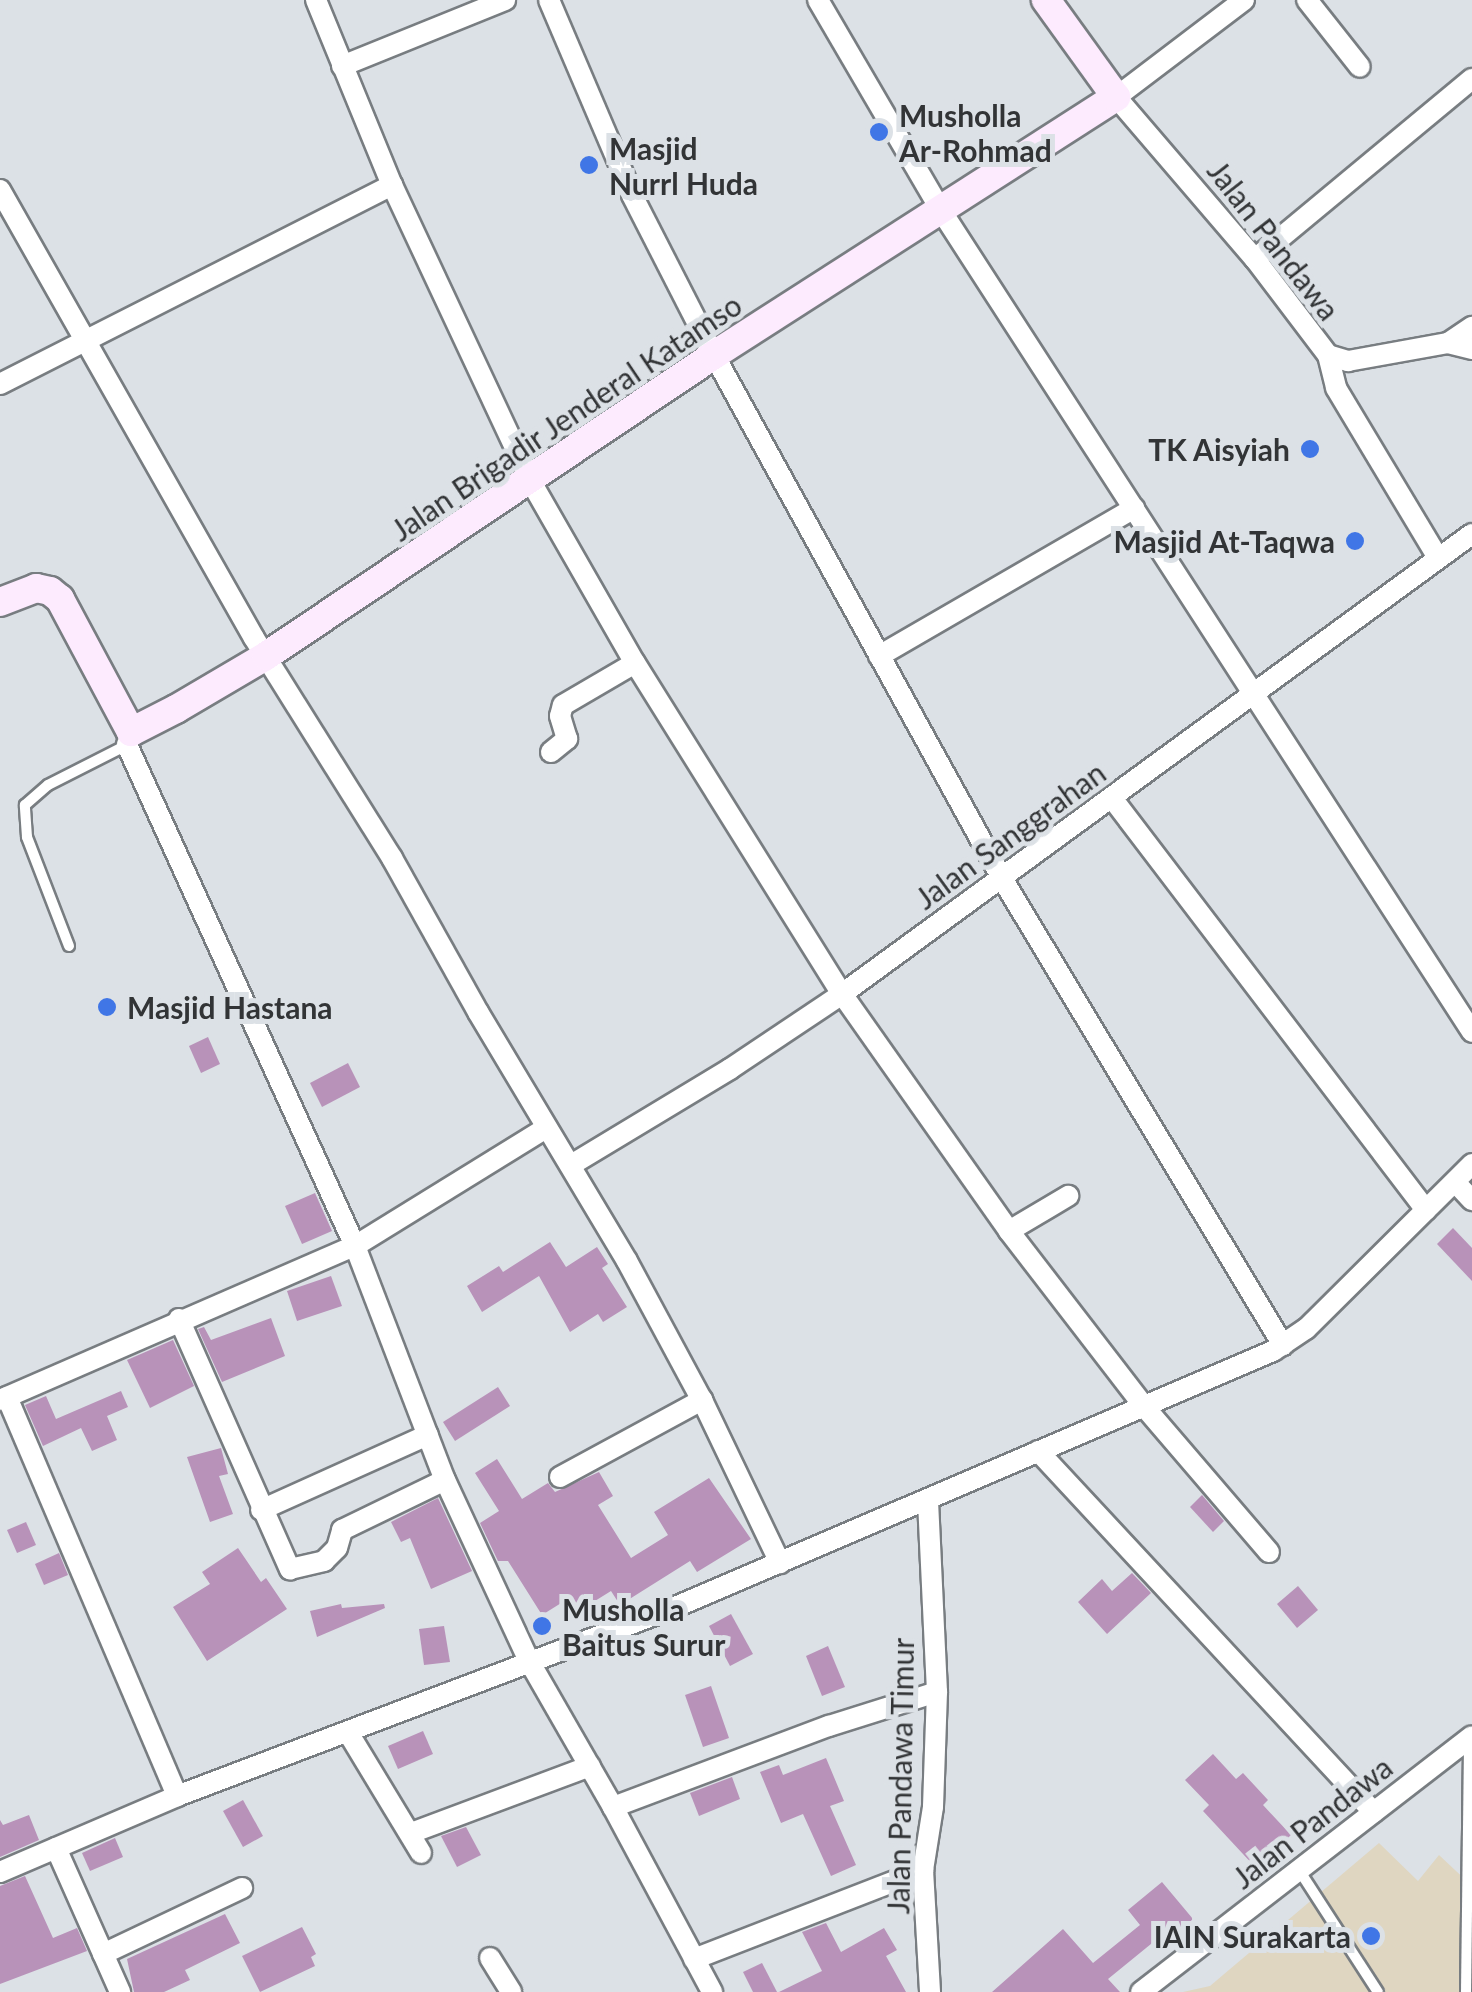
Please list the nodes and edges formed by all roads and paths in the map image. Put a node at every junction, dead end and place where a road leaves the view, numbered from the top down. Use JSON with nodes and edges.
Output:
{"nodes":[{"id":1,"x":316,"y":0,"type":"edge"},
{"id":2,"x":505,"y":0,"type":"edge"},
{"id":3,"x":550,"y":0,"type":"edge"},
{"id":4,"x":818,"y":0,"type":"edge"},
{"id":5,"x":1046,"y":0,"type":"edge"},
{"id":6,"x":1244,"y":0,"type":"edge"},
{"id":7,"x":1307,"y":0,"type":"edge"},
{"id":8,"x":342,"y":66,"type":"junction"},
{"id":9,"x":1360,"y":67,"type":"dead end"},
{"id":10,"x":1472,"y":79,"type":"edge"},
{"id":11,"x":1116,"y":97,"type":"junction"},
{"id":12,"x":392,"y":185,"type":"junction"},
{"id":13,"x":0,"y":190,"type":"edge"},
{"id":14,"x":942,"y":212,"type":"junction"},
{"id":15,"x":1255,"y":259,"type":"junction"},
{"id":16,"x":1472,"y":328,"type":"edge"},
{"id":17,"x":83,"y":342,"type":"junction"},
{"id":18,"x":1448,"y":343,"type":"junction"},
{"id":19,"x":1472,"y":349,"type":"edge"},
{"id":20,"x":1328,"y":355,"type":"junction"},
{"id":21,"x":714,"y":356,"type":"junction"},
{"id":22,"x":0,"y":384,"type":"edge"},
{"id":23,"x":530,"y":480,"type":"junction"},
{"id":24,"x":1134,"y":508,"type":"junction"},
{"id":25,"x":1472,"y":534,"type":"edge"},
{"id":26,"x":1438,"y":558,"type":"junction"},
{"id":27,"x":0,"y":602,"type":"edge"},
{"id":28,"x":266,"y":656,"type":"junction"},
{"id":29,"x":879,"y":656,"type":"junction"},
{"id":30,"x":635,"y":663,"type":"junction"},
{"id":31,"x":1252,"y":691,"type":"junction"},
{"id":32,"x":129,"y":738,"type":"junction"},
{"id":33,"x":552,"y":752,"type":"dead end"},
{"id":34,"x":1112,"y":798,"type":"junction"},
{"id":35,"x":1003,"y":880,"type":"junction"},
{"id":36,"x":69,"y":946,"type":"dead end"},
{"id":37,"x":842,"y":994,"type":"junction"},
{"id":38,"x":1472,"y":1032,"type":"edge"},
{"id":39,"x":546,"y":1128,"type":"junction"},
{"id":40,"x":1472,"y":1164,"type":"edge"},
{"id":41,"x":571,"y":1166,"type":"junction"},
{"id":42,"x":1454,"y":1182,"type":"junction"},
{"id":43,"x":1068,"y":1196,"type":"dead end"},
{"id":44,"x":1472,"y":1200,"type":"edge"},
{"id":45,"x":1426,"y":1210,"type":"junction"},
{"id":46,"x":1009,"y":1231,"type":"junction"},
{"id":47,"x":354,"y":1246,"type":"junction"},
{"id":48,"x":179,"y":1319,"type":"junction"},
{"id":49,"x":1283,"y":1345,"type":"junction"},
{"id":50,"x":3,"y":1399,"type":"edge"},
{"id":51,"x":702,"y":1400,"type":"junction"},
{"id":52,"x":1142,"y":1404,"type":"junction"},
{"id":53,"x":428,"y":1436,"type":"junction"},
{"id":54,"x":1038,"y":1451,"type":"junction"},
{"id":55,"x":560,"y":1477,"type":"dead end"},
{"id":56,"x":445,"y":1480,"type":"junction"},
{"id":57,"x":928,"y":1501,"type":"junction"},
{"id":58,"x":261,"y":1510,"type":"junction"},
{"id":59,"x":1269,"y":1552,"type":"dead end"},
{"id":60,"x":780,"y":1563,"type":"junction"},
{"id":61,"x":529,"y":1660,"type":"junction"},
{"id":62,"x":938,"y":1692,"type":"junction"},
{"id":63,"x":350,"y":1734,"type":"junction"},
{"id":64,"x":1470,"y":1737,"type":"edge"},
{"id":65,"x":590,"y":1766,"type":"junction"},
{"id":66,"x":176,"y":1796,"type":"junction"},
{"id":67,"x":614,"y":1807,"type":"junction"},
{"id":68,"x":1374,"y":1812,"type":"junction"},
{"id":69,"x":410,"y":1833,"type":"junction"},
{"id":70,"x":1470,"y":1842,"type":"edge"},
{"id":71,"x":56,"y":1848,"type":"junction"},
{"id":72,"x":422,"y":1853,"type":"dead end"},
{"id":73,"x":924,"y":1870,"type":"junction"},
{"id":74,"x":1299,"y":1870,"type":"junction"},
{"id":75,"x":0,"y":1872,"type":"edge"},
{"id":76,"x":242,"y":1888,"type":"dead end"},
{"id":77,"x":103,"y":1954,"type":"junction"},
{"id":78,"x":490,"y":1958,"type":"dead end"},
{"id":79,"x":694,"y":1959,"type":"junction"},
{"id":80,"x":120,"y":1992,"type":"edge"},
{"id":81,"x":511,"y":1992,"type":"edge"},
{"id":82,"x":712,"y":1992,"type":"edge"},
{"id":83,"x":930,"y":1992,"type":"edge"},
{"id":84,"x":1141,"y":1992,"type":"edge"},
{"id":85,"x":1378,"y":1992,"type":"edge"},
{"id":86,"x":1466,"y":1992,"type":"edge"}],
"edges":[{"from":1,"to":8,"type":"street"},
{"from":2,"to":8,"type":"street"},
{"from":3,"to":21,"type":"street"},
{"from":4,"to":14,"type":"street"},
{"from":5,"to":11,"type":"main road"},
{"from":6,"to":11,"type":"street"},
{"from":7,"to":9,"type":"street"},
{"from":8,"to":12,"type":"street"},
{"from":10,"to":15,"type":"street"},
{"from":11,"to":14,"type":"main road","name":"Jalan Brigadir Jenderal Katamso"},
{"from":11,"to":15,"type":"street","name":"Jalan Pandawa"},
{"from":12,"to":17,"type":"street"},
{"from":12,"to":23,"type":"street"},
{"from":13,"to":17,"type":"street"},
{"from":14,"to":21,"type":"main road","name":"Jalan Brigadir Jenderal Katamso"},
{"from":14,"to":24,"type":"street"},
{"from":15,"to":20,"type":"street","name":"Jalan Pandawa"},
{"from":16,"to":18,"type":"street"},
{"from":17,"to":22,"type":"street"},
{"from":17,"to":28,"type":"street"},
{"from":18,"to":19,"type":"street","name":"Jalan Pandawa"},
{"from":18,"to":20,"type":"street","name":"Jalan Pandawa"},
{"from":20,"to":26,"type":"street"},
{"from":21,"to":23,"type":"main road","name":"Jalan Brigadir Jenderal Katamso"},
{"from":21,"to":29,"type":"street"},
{"from":23,"to":28,"type":"main road","name":"Jalan Brigadir Jenderal Katamso"},
{"from":23,"to":30,"type":"street"},
{"from":24,"to":29,"type":"street"},
{"from":24,"to":31,"type":"street"},
{"from":25,"to":26,"type":"street","name":"Jalan Sanggrahan"},
{"from":26,"to":31,"type":"street","name":"Jalan Sanggrahan"},
{"from":27,"to":32,"type":"main road"},
{"from":28,"to":32,"type":"main road","name":"Jalan Brigadir Jenderal Katamso"},
{"from":28,"to":39,"type":"street"},
{"from":29,"to":35,"type":"street"},
{"from":30,"to":33,"type":"street"},
{"from":30,"to":37,"type":"street"},
{"from":31,"to":34,"type":"street","name":"Jalan Sanggrahan"},
{"from":31,"to":38,"type":"street"},
{"from":32,"to":36,"type":"lane"},
{"from":32,"to":47,"type":"street"},
{"from":34,"to":35,"type":"street","name":"Jalan Sanggrahan"},
{"from":34,"to":45,"type":"street"},
{"from":35,"to":37,"type":"street","name":"Jalan Sanggrahan"},
{"from":35,"to":49,"type":"street"},
{"from":37,"to":41,"type":"street","name":"Jalan Sanggrahan"},
{"from":37,"to":46,"type":"street"},
{"from":39,"to":41,"type":"street"},
{"from":39,"to":47,"type":"street"},
{"from":40,"to":42,"type":"street"},
{"from":41,"to":51,"type":"street"},
{"from":42,"to":44,"type":"street"},
{"from":42,"to":45,"type":"street"},
{"from":43,"to":46,"type":"street"},
{"from":45,"to":49,"type":"street"},
{"from":46,"to":52,"type":"street"},
{"from":47,"to":48,"type":"street"},
{"from":47,"to":53,"type":"street"},
{"from":48,"to":50,"type":"street"},
{"from":48,"to":58,"type":"street"},
{"from":49,"to":52,"type":"street"},
{"from":50,"to":66,"type":"street"},
{"from":51,"to":55,"type":"street"},
{"from":51,"to":60,"type":"street"},
{"from":52,"to":54,"type":"street"},
{"from":52,"to":59,"type":"street"},
{"from":53,"to":56,"type":"street"},
{"from":53,"to":58,"type":"street"},
{"from":54,"to":57,"type":"street"},
{"from":54,"to":68,"type":"street"},
{"from":56,"to":58,"type":"street"},
{"from":56,"to":61,"type":"street"},
{"from":57,"to":60,"type":"street"},
{"from":57,"to":62,"type":"street","name":"Jalan Pandawa Timur"},
{"from":60,"to":61,"type":"street"},
{"from":61,"to":63,"type":"street"},
{"from":61,"to":65,"type":"street"},
{"from":62,"to":67,"type":"street"},
{"from":62,"to":73,"type":"street","name":"Jalan Pandawa Timur"},
{"from":63,"to":66,"type":"street"},
{"from":63,"to":69,"type":"street"},
{"from":64,"to":68,"type":"street","name":"Jalan Pandawa"},
{"from":64,"to":70,"type":"lane"},
{"from":65,"to":67,"type":"street"},
{"from":65,"to":69,"type":"street"},
{"from":66,"to":71,"type":"street"},
{"from":67,"to":79,"type":"street"},
{"from":68,"to":74,"type":"street","name":"Jalan Pandawa"},
{"from":69,"to":72,"type":"street"},
{"from":70,"to":86,"type":"lane"},
{"from":71,"to":75,"type":"street"},
{"from":71,"to":77,"type":"street"},
{"from":73,"to":79,"type":"street"},
{"from":73,"to":83,"type":"street","name":"Jalan Pandawa Timur"},
{"from":74,"to":84,"type":"street","name":"Jalan Pandawa"},
{"from":74,"to":85,"type":"lane"},
{"from":76,"to":77,"type":"street"},
{"from":77,"to":80,"type":"street"},
{"from":78,"to":81,"type":"street"},
{"from":79,"to":82,"type":"street"}]}
